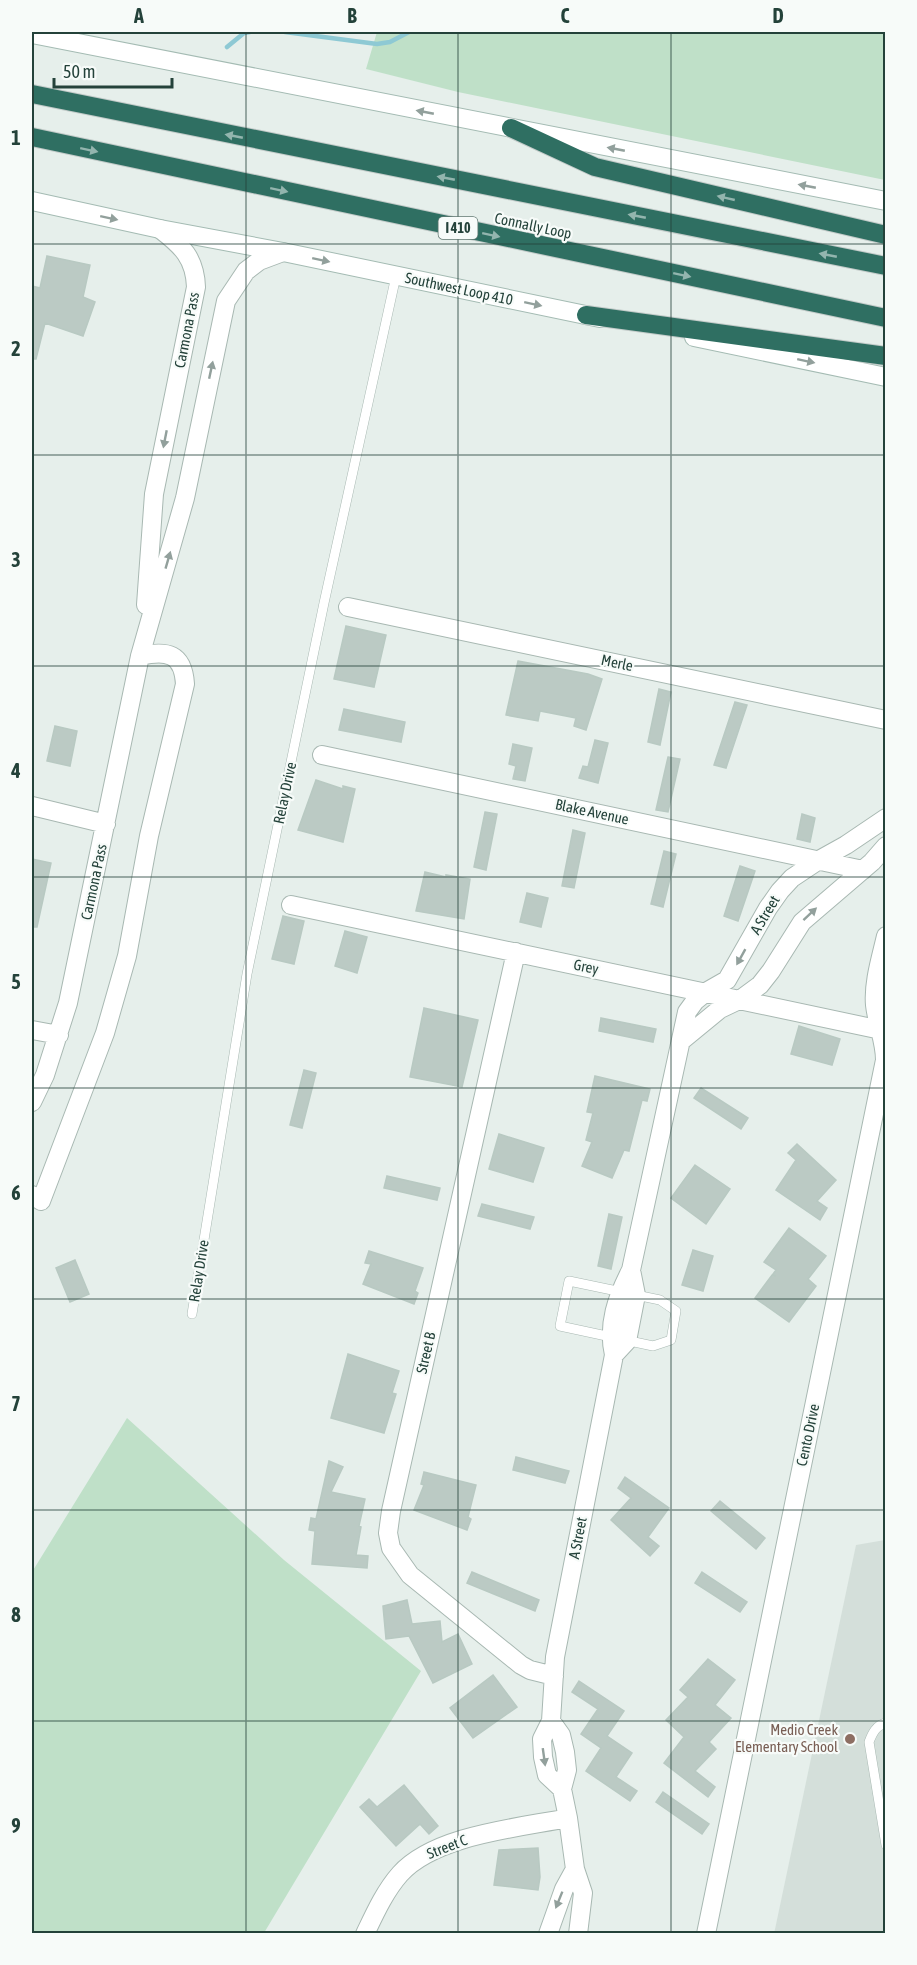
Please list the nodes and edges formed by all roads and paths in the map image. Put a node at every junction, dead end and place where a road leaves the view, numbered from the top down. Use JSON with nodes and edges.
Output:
{"nodes":[{"id":1,"x":32,"y":34,"type":"edge"},
{"id":2,"x":32,"y":94,"type":"edge"},
{"id":3,"x":511,"y":128,"type":"junction"},
{"id":4,"x":32,"y":137,"type":"edge"},
{"id":5,"x":32,"y":201,"type":"edge"},
{"id":6,"x":885,"y":201,"type":"edge"},
{"id":7,"x":160,"y":229,"type":"junction"},
{"id":8,"x":885,"y":235,"type":"edge"},
{"id":9,"x":283,"y":252,"type":"junction"},
{"id":10,"x":885,"y":266,"type":"edge"},
{"id":11,"x":396,"y":276,"type":"junction"},
{"id":12,"x":585,"y":315,"type":"junction"},
{"id":13,"x":885,"y":318,"type":"edge"},
{"id":14,"x":885,"y":356,"type":"edge"},
{"id":15,"x":885,"y":377,"type":"edge"},
{"id":16,"x":171,"y":408,"type":"junction"},
{"id":17,"x":201,"y":415,"type":"junction"},
{"id":18,"x":348,"y":607,"type":"dead end"},
{"id":19,"x":140,"y":656,"type":"junction"},
{"id":20,"x":885,"y":720,"type":"edge"},
{"id":21,"x":322,"y":755,"type":"dead end"},
{"id":22,"x":32,"y":806,"type":"edge"},
{"id":23,"x":879,"y":822,"type":"edge"},
{"id":24,"x":106,"y":824,"type":"junction"},
{"id":25,"x":885,"y":846,"type":"edge"},
{"id":26,"x":819,"y":860,"type":"junction"},
{"id":27,"x":863,"y":870,"type":"junction"},
{"id":28,"x":291,"y":905,"type":"dead end"},
{"id":29,"x":885,"y":936,"type":"edge"},
{"id":30,"x":516,"y":952,"type":"junction"},
{"id":31,"x":706,"y":992,"type":"junction"},
{"id":32,"x":741,"y":999,"type":"junction"},
{"id":33,"x":32,"y":1030,"type":"edge"},
{"id":34,"x":881,"y":1030,"type":"junction"},
{"id":35,"x":59,"y":1035,"type":"junction"},
{"id":36,"x":681,"y":1041,"type":"junction"},
{"id":37,"x":32,"y":1102,"type":"edge"},
{"id":38,"x":32,"y":1195,"type":"edge"},
{"id":39,"x":628,"y":1293,"type":"junction"},
{"id":40,"x":192,"y":1314,"type":"dead end"},
{"id":41,"x":617,"y":1344,"type":"junction"},
{"id":42,"x":554,"y":1676,"type":"junction"},
{"id":43,"x":885,"y":1723,"type":"edge"},
{"id":44,"x":568,"y":1818,"type":"junction"},
{"id":45,"x":885,"y":1845,"type":"edge"},
{"id":46,"x":575,"y":1869,"type":"junction"},
{"id":47,"x":365,"y":1934,"type":"edge"},
{"id":48,"x":548,"y":1934,"type":"edge"},
{"id":49,"x":578,"y":1934,"type":"edge"},
{"id":50,"x":706,"y":1934,"type":"edge"}],
"edges":[{"from":3,"to":1,"type":"street","one_way":true},
{"from":10,"to":2,"type":"highway","name":"Connally Loop","one_way":true},
{"from":6,"to":3,"type":"street","one_way":true},
{"from":8,"to":3,"type":"highway","one_way":true},
{"from":4,"to":13,"type":"highway","name":"Connally Loop","number":"I 410","one_way":true},
{"from":5,"to":7,"type":"street","name":"Southwest Loop 410","one_way":true},
{"from":7,"to":9,"type":"street","name":"Southwest Loop 410"},
{"from":7,"to":16,"type":"street","name":"Carmona Pass"},
{"from":9,"to":11,"type":"street","name":"Southwest Loop 410","one_way":true},
{"from":17,"to":9,"type":"street","name":"Carmona Pass","one_way":true},
{"from":11,"to":12,"type":"street","name":"Southwest Loop 410","one_way":true},
{"from":11,"to":40,"type":"lane","name":"Relay Drive"},
{"from":12,"to":14,"type":"highway"},
{"from":12,"to":15,"type":"street","name":"Southwest Loop 410","one_way":true},
{"from":16,"to":17,"type":"street"},
{"from":16,"to":19,"type":"street","name":"Carmona Pass","one_way":true},
{"from":19,"to":17,"type":"street","name":"Carmona Pass","one_way":true},
{"from":18,"to":20,"type":"street","name":"Merle"},
{"from":19,"to":24,"type":"street","name":"Carmona Pass"},
{"from":19,"to":38,"type":"street"},
{"from":21,"to":26,"type":"street","name":"Blake Avenue"},
{"from":22,"to":24,"type":"street"},
{"from":23,"to":25,"type":"street"},
{"from":23,"to":26,"type":"street","name":"A Street"},
{"from":24,"to":35,"type":"street","name":"Carmona Pass"},
{"from":25,"to":27,"type":"street"},
{"from":26,"to":27,"type":"street","name":"Blake Avenue"},
{"from":26,"to":31,"type":"street","name":"A Street","one_way":true},
{"from":32,"to":27,"type":"street","one_way":true},
{"from":28,"to":30,"type":"street","name":"Grey"},
{"from":29,"to":34,"type":"street","name":"Cento Drive"},
{"from":30,"to":31,"type":"street","name":"Grey"},
{"from":30,"to":42,"type":"street","name":"Street B"},
{"from":31,"to":32,"type":"street","name":"Grey"},
{"from":31,"to":36,"type":"street","name":"A Street"},
{"from":32,"to":34,"type":"street","name":"Grey"},
{"from":32,"to":36,"type":"street"},
{"from":33,"to":35,"type":"street"},
{"from":34,"to":50,"type":"street","name":"Cento Drive"},
{"from":35,"to":37,"type":"street","name":"Carmona Pass"},
{"from":36,"to":39,"type":"street","name":"A Street"},
{"from":39,"to":41,"type":"street","name":"A Street"},
{"from":39,"to":41,"type":"lane"},
{"from":39,"to":41,"type":"lane"},
{"from":41,"to":42,"type":"street","name":"A Street"},
{"from":42,"to":44,"type":"street","name":"A Street"},
{"from":43,"to":45,"type":"lane"},
{"from":44,"to":46,"type":"street","name":"A Street"},
{"from":44,"to":47,"type":"street","name":"Street C"},
{"from":46,"to":48,"type":"street","one_way":true},
{"from":46,"to":49,"type":"street","name":"A Street"}]}
